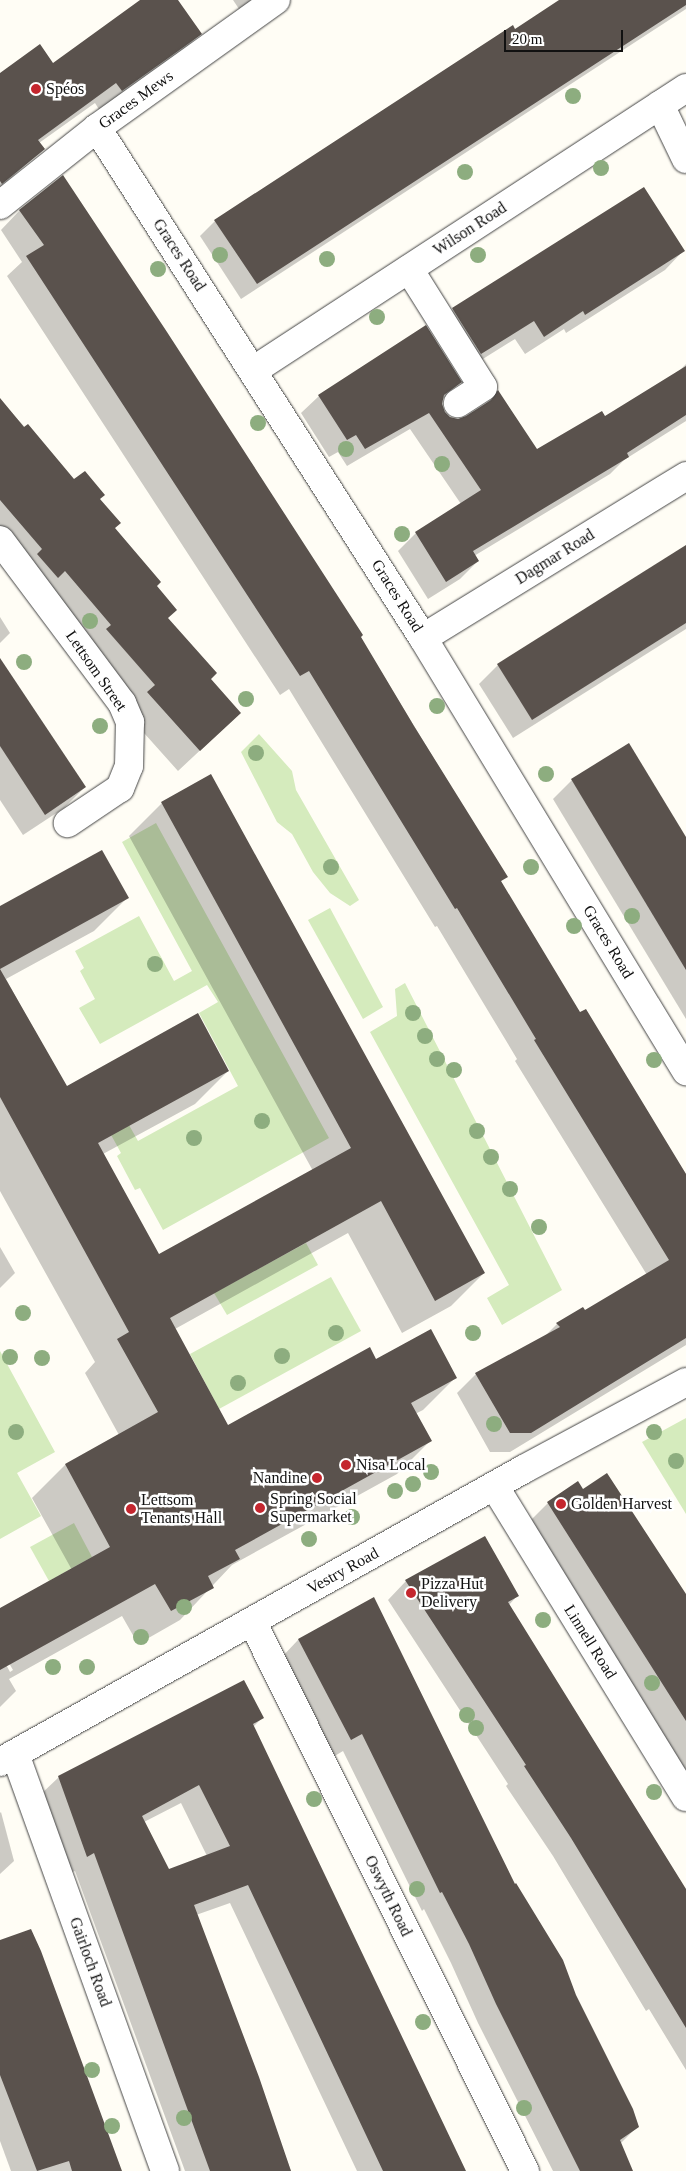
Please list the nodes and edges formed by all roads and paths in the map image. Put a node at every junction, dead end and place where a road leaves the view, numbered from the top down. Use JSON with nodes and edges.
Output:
{"nodes":[{"id":1,"x":276,"y":0,"type":"edge"},
{"id":2,"x":686,"y":88,"type":"edge"},
{"id":3,"x":660,"y":105,"type":"junction"},
{"id":4,"x":97,"y":128,"type":"junction"},
{"id":5,"x":686,"y":159,"type":"edge"},
{"id":6,"x":0,"y":205,"type":"edge"},
{"id":7,"x":409,"y":269,"type":"junction"},
{"id":8,"x":254,"y":370,"type":"junction"},
{"id":9,"x":458,"y":403,"type":"dead end"},
{"id":10,"x":686,"y":476,"type":"edge"},
{"id":11,"x":0,"y":540,"type":"edge"},
{"id":12,"x":423,"y":638,"type":"junction"},
{"id":13,"x":68,"y":823,"type":"dead end"},
{"id":14,"x":686,"y":1071,"type":"edge"},
{"id":15,"x":686,"y":1382,"type":"edge"},
{"id":16,"x":495,"y":1487,"type":"junction"},
{"id":17,"x":252,"y":1621,"type":"junction"},
{"id":18,"x":7,"y":1758,"type":"edge"},
{"id":19,"x":686,"y":1797,"type":"edge"},
{"id":20,"x":165,"y":2171,"type":"edge"},
{"id":21,"x":525,"y":2171,"type":"edge"}],
"edges":[{"from":1,"to":4,"type":"street","name":"Graces Mews"},
{"from":2,"to":3,"type":"street","name":"Wilson Road"},
{"from":3,"to":5,"type":"street"},
{"from":3,"to":7,"type":"street","name":"Wilson Road"},
{"from":4,"to":6,"type":"street","name":"Graces Mews"},
{"from":4,"to":8,"type":"street","name":"Graces Road"},
{"from":7,"to":8,"type":"street","name":"Wilson Road"},
{"from":7,"to":9,"type":"street"},
{"from":8,"to":12,"type":"street","name":"Graces Road"},
{"from":10,"to":12,"type":"street","name":"Dagmar Road"},
{"from":11,"to":13,"type":"street","name":"Lettsom Street"},
{"from":12,"to":14,"type":"street","name":"Graces Road"},
{"from":15,"to":16,"type":"street","name":"Vestry Road"},
{"from":16,"to":17,"type":"street","name":"Vestry Road"},
{"from":16,"to":19,"type":"street","name":"Linnell Road"},
{"from":17,"to":18,"type":"street","name":"Vestry Road"},
{"from":17,"to":21,"type":"street","name":"Oswyth Road"},
{"from":18,"to":20,"type":"street","name":"Gairloch Road"}]}
